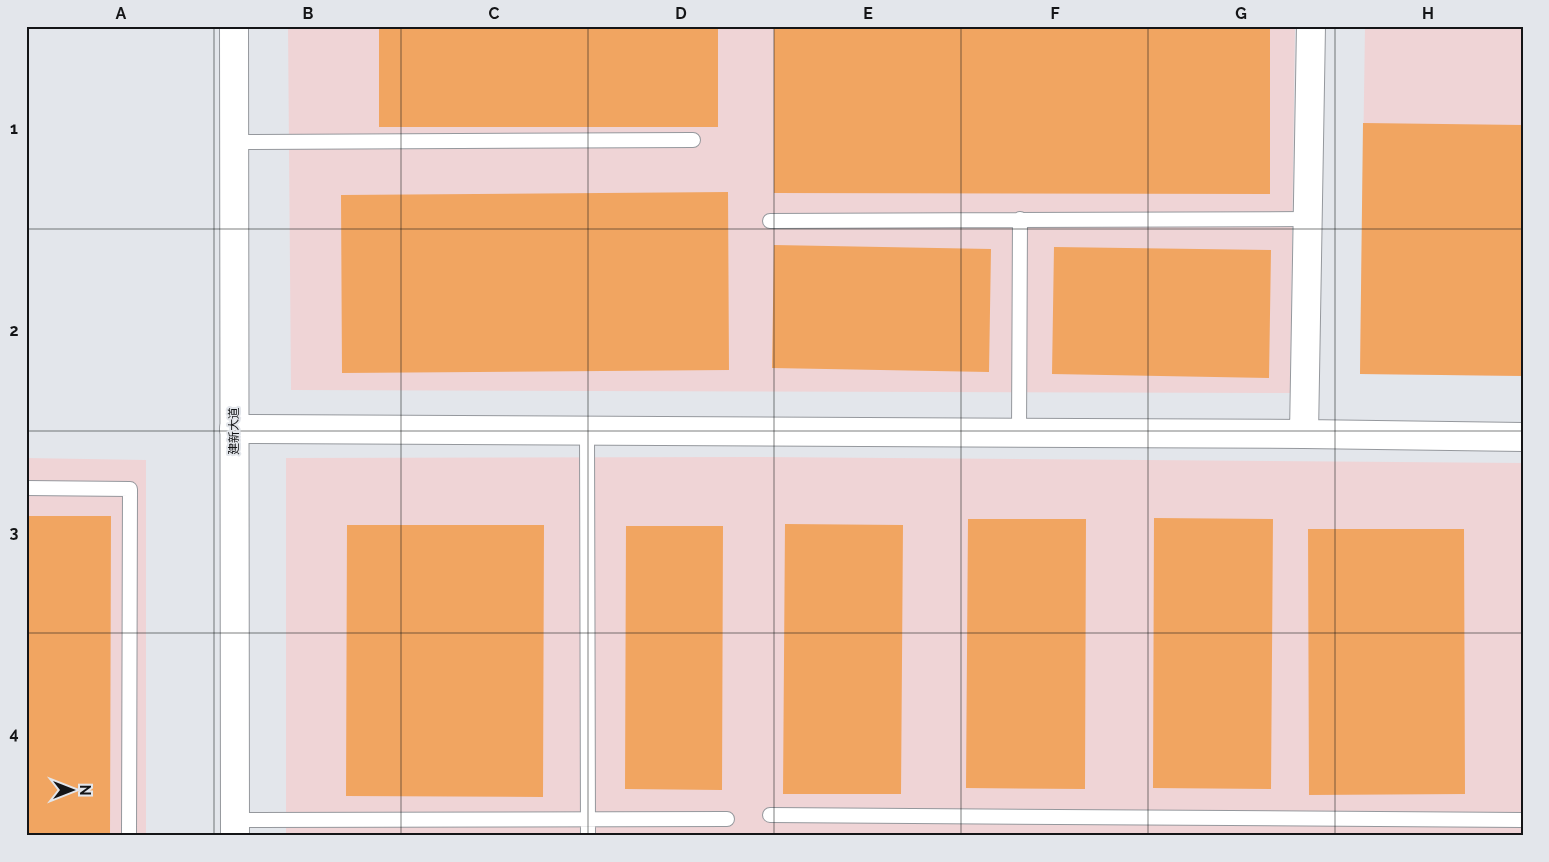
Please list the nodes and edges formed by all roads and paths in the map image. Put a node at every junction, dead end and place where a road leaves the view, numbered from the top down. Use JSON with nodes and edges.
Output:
{"nodes":[{"id":1,"x":234,"y":26,"type":"edge"},
{"id":2,"x":1311,"y":26,"type":"edge"},
{"id":3,"x":693,"y":140,"type":"dead end"},
{"id":4,"x":234,"y":142,"type":"junction"},
{"id":5,"x":1020,"y":219,"type":"junction"},
{"id":6,"x":1308,"y":219,"type":"junction"},
{"id":7,"x":770,"y":220,"type":"dead end"},
{"id":8,"x":234,"y":429,"type":"junction"},
{"id":9,"x":587,"y":431,"type":"junction"},
{"id":10,"x":1019,"y":433,"type":"junction"},
{"id":11,"x":1304,"y":434,"type":"junction"},
{"id":12,"x":1523,"y":437,"type":"edge"},
{"id":13,"x":26,"y":488,"type":"edge"},
{"id":14,"x":770,"y":815,"type":"dead end"},
{"id":15,"x":588,"y":819,"type":"junction"},
{"id":16,"x":727,"y":819,"type":"dead end"},
{"id":17,"x":1523,"y":820,"type":"edge"},
{"id":18,"x":235,"y":828,"type":"edge"},
{"id":19,"x":129,"y":836,"type":"edge"},
{"id":20,"x":588,"y":836,"type":"edge"}],
"edges":[{"from":1,"to":4,"type":"street","name":"建新大道"},
{"from":2,"to":6,"type":"street"},
{"from":3,"to":4,"type":"lane"},
{"from":4,"to":8,"type":"street","name":"建新大道"},
{"from":5,"to":6,"type":"lane"},
{"from":5,"to":7,"type":"lane"},
{"from":5,"to":10,"type":"lane"},
{"from":6,"to":11,"type":"street"},
{"from":8,"to":9,"type":"street"},
{"from":8,"to":18,"type":"street","name":"建新大道"},
{"from":9,"to":10,"type":"street"},
{"from":9,"to":15,"type":"lane"},
{"from":10,"to":11,"type":"street"},
{"from":11,"to":12,"type":"street"},
{"from":13,"to":19,"type":"lane"},
{"from":14,"to":17,"type":"lane"},
{"from":15,"to":16,"type":"lane"},
{"from":15,"to":18,"type":"lane"},
{"from":15,"to":20,"type":"lane"}]}
